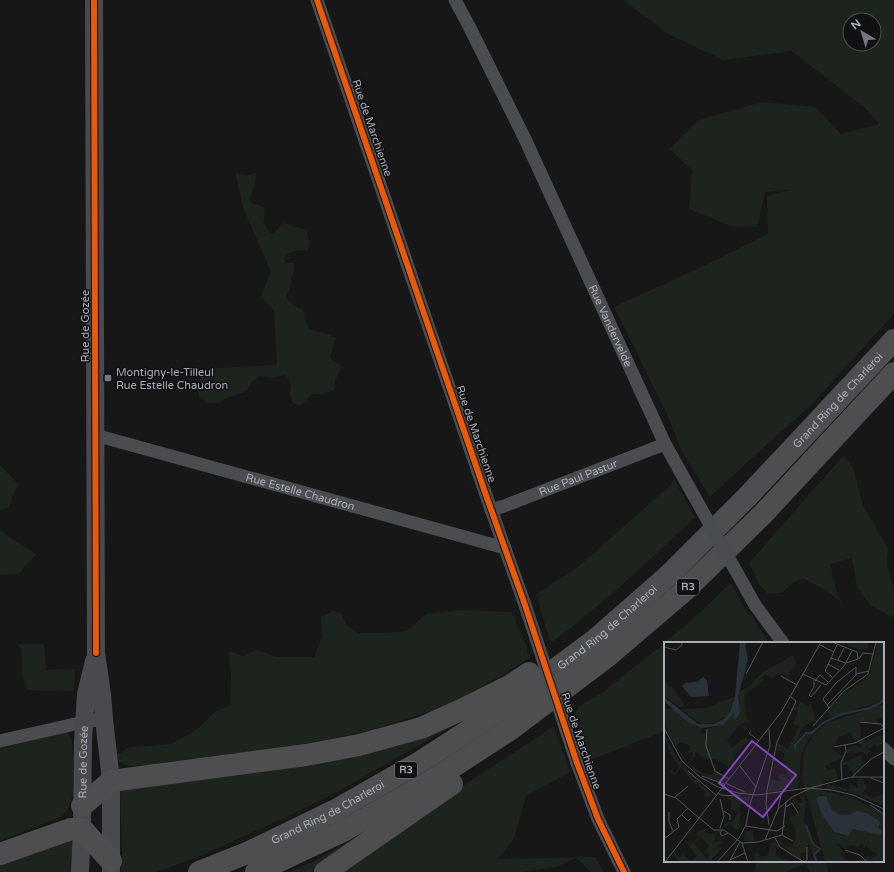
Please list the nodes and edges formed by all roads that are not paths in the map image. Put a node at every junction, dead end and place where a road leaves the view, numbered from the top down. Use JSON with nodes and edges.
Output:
{"nodes":[{"id":1,"x":94,"y":0,"type":"edge"},
{"id":2,"x":317,"y":0,"type":"edge"},
{"id":3,"x":455,"y":0,"type":"edge"},
{"id":4,"x":894,"y":340,"type":"edge"},
{"id":5,"x":894,"y":373,"type":"edge"},
{"id":6,"x":95,"y":436,"type":"junction"},
{"id":7,"x":665,"y":444,"type":"junction"},
{"id":8,"x":492,"y":510,"type":"junction"},
{"id":9,"x":505,"y":548,"type":"junction"},
{"id":10,"x":596,"y":639,"type":"junction"},
{"id":11,"x":782,"y":642,"type":"edge"},
{"id":12,"x":96,"y":652,"type":"junction"},
{"id":13,"x":104,"y":720,"type":"junction"},
{"id":14,"x":84,"y":722,"type":"junction"},
{"id":15,"x":511,"y":729,"type":"junction"},
{"id":16,"x":0,"y":741,"type":"edge"},
{"id":17,"x":884,"y":749,"type":"edge"},
{"id":18,"x":894,"y":759,"type":"edge"},
{"id":19,"x":111,"y":781,"type":"junction"},
{"id":20,"x":82,"y":806,"type":"junction"},
{"id":21,"x":82,"y":829,"type":"junction"},
{"id":22,"x":0,"y":854,"type":"edge"},
{"id":23,"x":111,"y":866,"type":"edge"},
{"id":24,"x":80,"y":871,"type":"edge"},
{"id":25,"x":199,"y":872,"type":"edge"},
{"id":26,"x":256,"y":872,"type":"edge"},
{"id":27,"x":325,"y":872,"type":"edge"},
{"id":28,"x":624,"y":872,"type":"edge"}],
"edges":[{"from":1,"to":6,"type":"main road","name":"Rue de Gozée"},
{"from":2,"to":8,"type":"street","name":"Rue de Marchienne"},
{"from":3,"to":7,"type":"street","name":"Rue Vandervelde"},
{"from":4,"to":10,"type":"highway","name":"Grand Ring de Charleroi","number":"R3"},
{"from":5,"to":15,"type":"highway","name":"Grand Ring de Charleroi","number":"R3"},
{"from":6,"to":9,"type":"street","name":"Rue Estelle Chaudron"},
{"from":6,"to":12,"type":"main road","name":"Rue de Gozée"},
{"from":7,"to":8,"type":"street","name":"Rue Paul Pastur"},
{"from":7,"to":11,"type":"street","name":"Rue Vandervelde","bridge":true},
{"from":8,"to":9,"type":"street","name":"Rue de Marchienne"},
{"from":9,"to":28,"type":"street","name":"Rue de Marchienne","bridge":true},
{"from":10,"to":19,"type":"highway"},
{"from":10,"to":25,"type":"highway","name":"Grand Ring de Charleroi","number":"R3"},
{"from":12,"to":13,"type":"main road","name":"Rue de Gozée"},
{"from":12,"to":14,"type":"main road","name":"Rue de Gozée"},
{"from":13,"to":14,"type":"street"},
{"from":13,"to":19,"type":"main road","name":"Rue de Gozée"},
{"from":14,"to":16,"type":"street"},
{"from":14,"to":20,"type":"main road","name":"Rue de Gozée"},
{"from":15,"to":26,"type":"highway","name":"Grand Ring de Charleroi","number":"R3"},
{"from":15,"to":27,"type":"highway"},
{"from":17,"to":18,"type":"street"},
{"from":19,"to":20,"type":"highway"},
{"from":19,"to":23,"type":"main road","name":"Rue de Gozée"},
{"from":20,"to":21,"type":"main road","name":"Rue de Gozée"},
{"from":21,"to":22,"type":"highway"},
{"from":21,"to":23,"type":"highway"},
{"from":21,"to":24,"type":"main road","name":"Rue de Gozée"}]}
